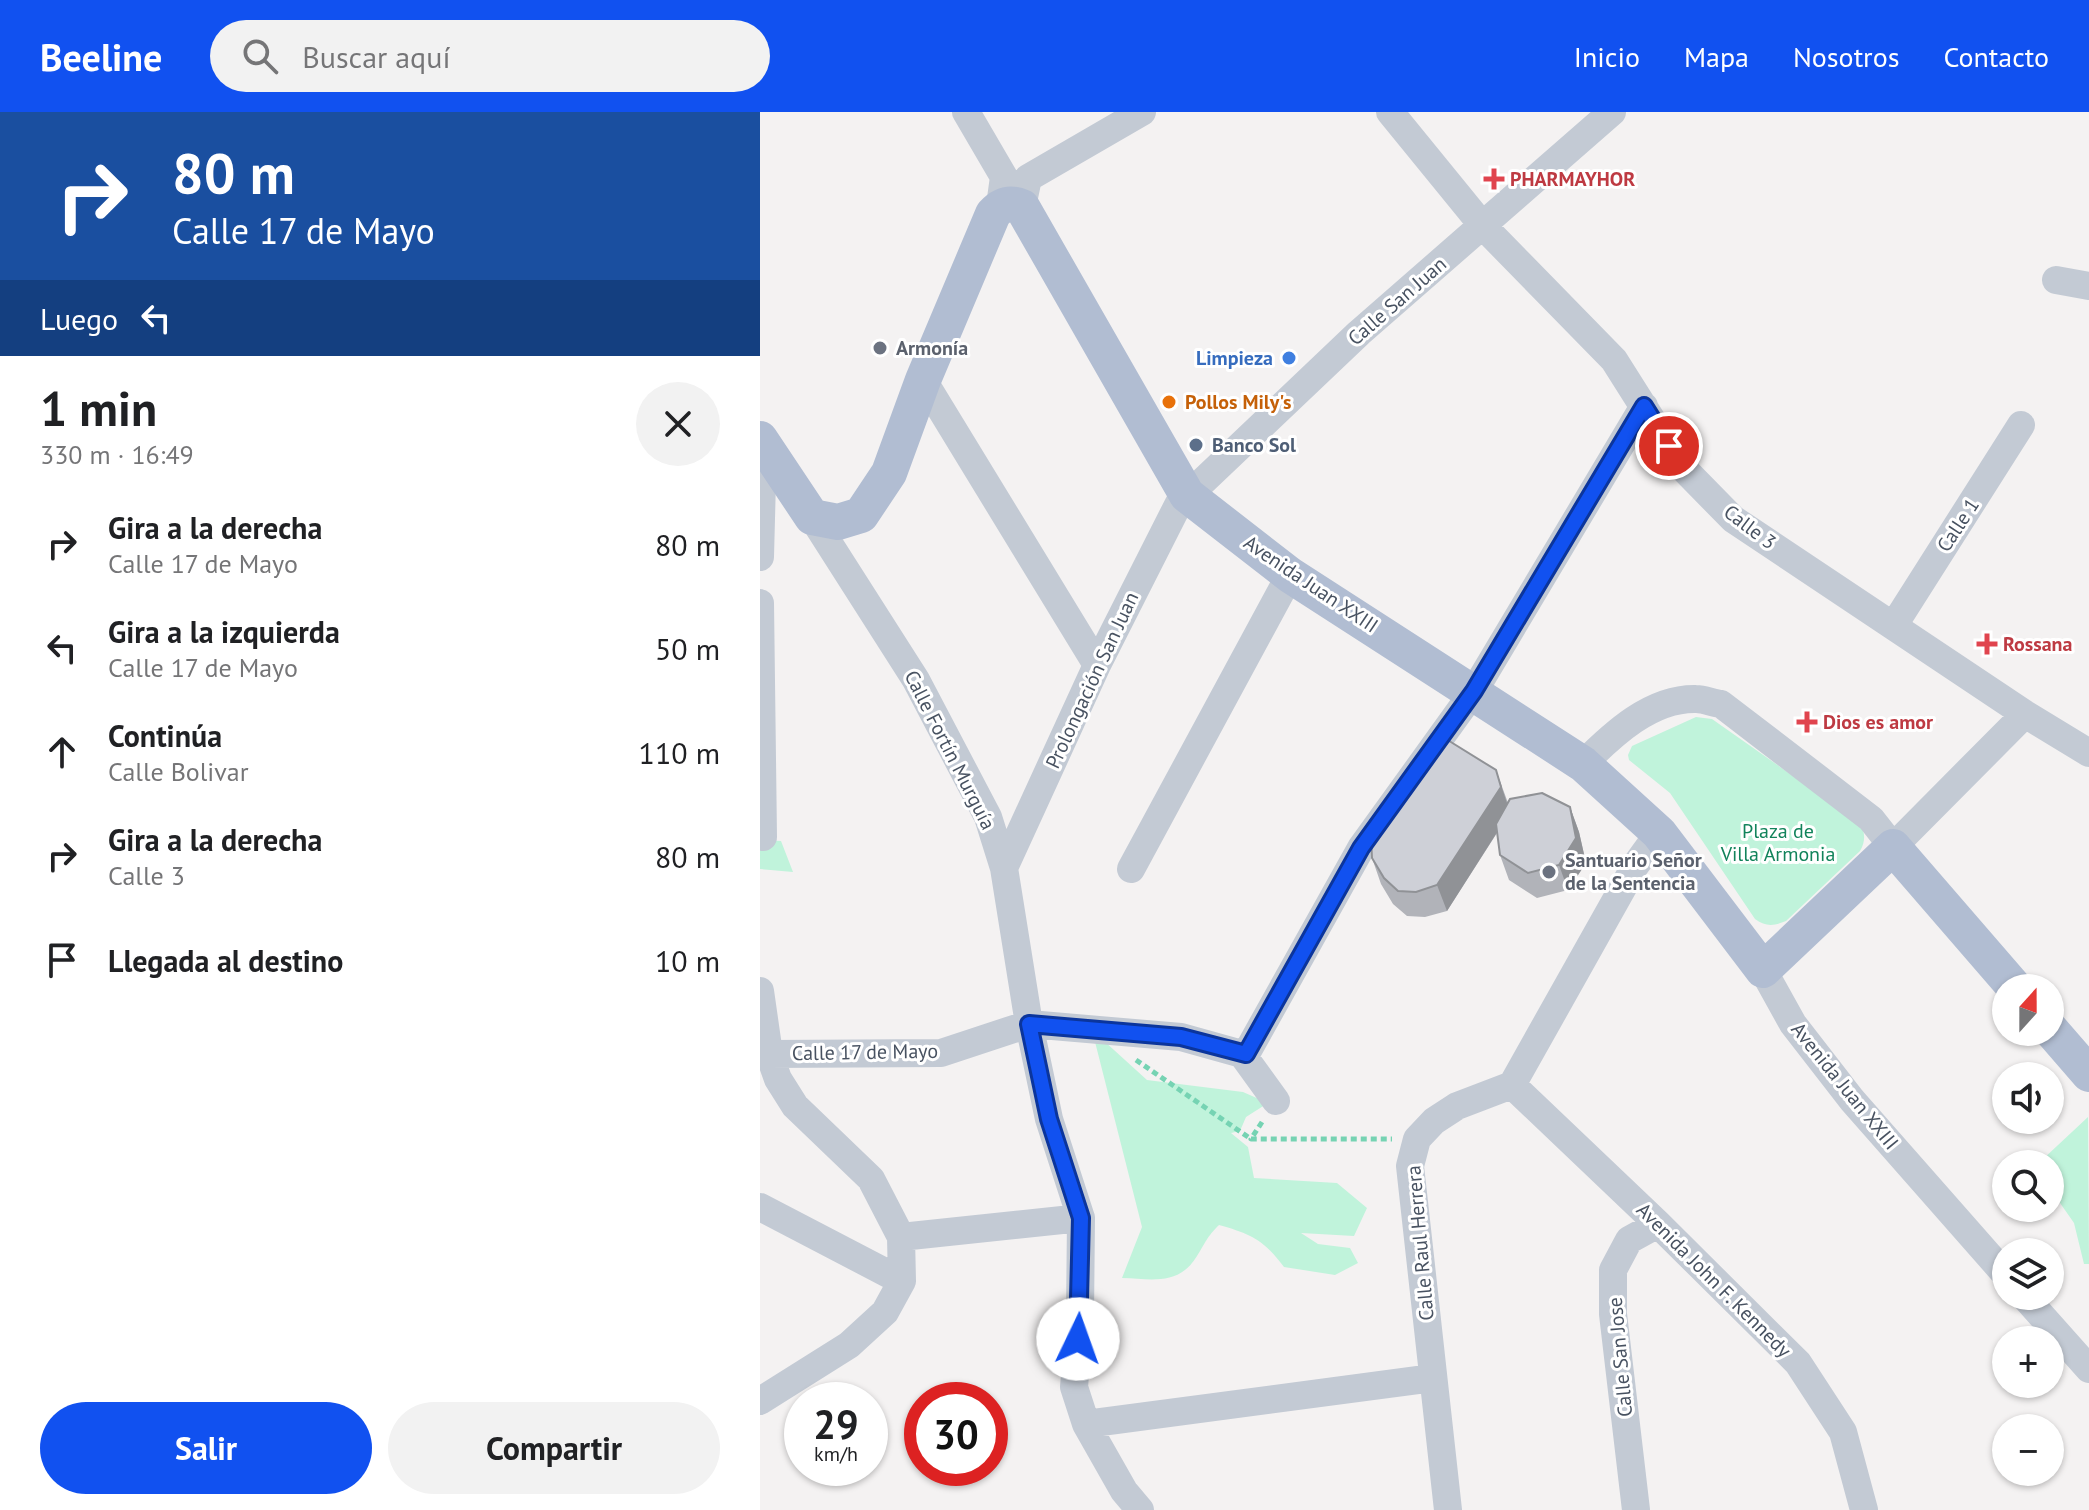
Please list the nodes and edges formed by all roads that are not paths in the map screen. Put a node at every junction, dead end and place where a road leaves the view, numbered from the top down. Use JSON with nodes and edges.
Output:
{"nodes":[{"id":1,"x":966,"y":112,"type":"edge"},
{"id":2,"x":1142,"y":112,"type":"edge"},
{"id":3,"x":1390,"y":112,"type":"edge"},
{"id":4,"x":1612,"y":112,"type":"edge"},
{"id":5,"x":1011,"y":207,"type":"junction"},
{"id":6,"x":1483,"y":226,"type":"junction"},
{"id":7,"x":2056,"y":280,"type":"dead end"},
{"id":8,"x":2089,"y":286,"type":"edge"},
{"id":9,"x":923,"y":380,"type":"junction"},
{"id":10,"x":1644,"y":406,"type":"junction"},
{"id":11,"x":2015,"y":435,"type":"dead end"},
{"id":12,"x":761,"y":440,"type":"edge"},
{"id":13,"x":1187,"y":495,"type":"junction"},
{"id":14,"x":812,"y":517,"type":"junction"},
{"id":15,"x":760,"y":557,"type":"edge"},
{"id":16,"x":1290,"y":575,"type":"junction"},
{"id":17,"x":760,"y":603,"type":"edge"},
{"id":18,"x":1894,"y":625,"type":"junction"},
{"id":19,"x":1097,"y":665,"type":"junction"},
{"id":20,"x":1474,"y":691,"type":"junction"},
{"id":21,"x":2025,"y":714,"type":"junction"},
{"id":22,"x":2089,"y":753,"type":"edge"},
{"id":23,"x":1583,"y":764,"type":"junction"},
{"id":24,"x":1659,"y":833,"type":"junction"},
{"id":25,"x":763,"y":837,"type":"dead end"},
{"id":26,"x":1893,"y":847,"type":"junction"},
{"id":27,"x":1004,"y":868,"type":"junction"},
{"id":28,"x":1131,"y":869,"type":"dead end"},
{"id":29,"x":1763,"y":970,"type":"junction"},
{"id":30,"x":2003,"y":974,"type":"edge"},
{"id":31,"x":760,"y":991,"type":"edge"},
{"id":32,"x":1029,"y":1024,"type":"junction"},
{"id":33,"x":2064,"y":1045,"type":"edge"},
{"id":34,"x":769,"y":1054,"type":"junction"},
{"id":35,"x":1242,"y":1054,"type":"junction"},
{"id":36,"x":2089,"y":1074,"type":"edge"},
{"id":37,"x":1512,"y":1085,"type":"junction"},
{"id":38,"x":1276,"y":1101,"type":"road end"},
{"id":39,"x":760,"y":1207,"type":"edge"},
{"id":40,"x":1081,"y":1218,"type":"junction"},
{"id":41,"x":1658,"y":1224,"type":"junction"},
{"id":42,"x":901,"y":1237,"type":"junction"},
{"id":43,"x":1992,"y":1259,"type":"edge"},
{"id":44,"x":902,"y":1281,"type":"junction"},
{"id":45,"x":2036,"y":1310,"type":"edge"},
{"id":46,"x":2089,"y":1369,"type":"edge"},
{"id":47,"x":1433,"y":1378,"type":"junction"},
{"id":48,"x":760,"y":1401,"type":"edge"},
{"id":49,"x":1086,"y":1424,"type":"junction"},
{"id":50,"x":1140,"y":1510,"type":"edge"},
{"id":51,"x":1448,"y":1510,"type":"edge"},
{"id":52,"x":1636,"y":1510,"type":"edge"},
{"id":53,"x":1864,"y":1510,"type":"edge"}],
"edges":[{"from":1,"to":5,"type":"street"},
{"from":2,"to":5,"type":"street"},
{"from":3,"to":6,"type":"street","name":"Calle 3"},
{"from":4,"to":6,"type":"street","name":"Calle San Juan"},
{"from":5,"to":9,"type":"main road"},
{"from":5,"to":13,"type":"main road","name":"Avenida Juan XXIII"},
{"from":6,"to":10,"type":"street","name":"Calle 3"},
{"from":6,"to":13,"type":"street","name":"Calle San Juan"},
{"from":7,"to":8,"type":"street"},
{"from":9,"to":14,"type":"main road"},
{"from":9,"to":19,"type":"street"},
{"from":10,"to":18,"type":"street","name":"Calle 3"},
{"from":10,"to":20,"type":"street"},
{"from":11,"to":18,"type":"street","name":"Calle 1"},
{"from":12,"to":14,"type":"main road"},
{"from":12,"to":15,"type":"street"},
{"from":13,"to":16,"type":"main road","name":"Avenida Juan XXIII"},
{"from":13,"to":19,"type":"street","name":"Prolongación San Juan"},
{"from":14,"to":27,"type":"street","name":"Calle Fortín Murguía"},
{"from":16,"to":20,"type":"main road","name":"Avenida Juan XXIII"},
{"from":16,"to":28,"type":"street"},
{"from":17,"to":25,"type":"street"},
{"from":18,"to":21,"type":"street","name":"Calle 3"},
{"from":19,"to":27,"type":"street","name":"Prolongación San Juan"},
{"from":20,"to":23,"type":"main road","name":"Avenida Juan XXIII"},
{"from":20,"to":35,"type":"street"},
{"from":21,"to":22,"type":"street","name":"Calle 3"},
{"from":21,"to":26,"type":"street"},
{"from":23,"to":24,"type":"main road","name":"Avenida Juan XXIII"},
{"from":23,"to":26,"type":"street"},
{"from":24,"to":29,"type":"main road","name":"Avenida Juan XXIII"},
{"from":24,"to":37,"type":"street"},
{"from":26,"to":29,"type":"main road"},
{"from":26,"to":30,"type":"main road"},
{"from":27,"to":32,"type":"street","name":"Calle Fortín Murguía"},
{"from":29,"to":43,"type":"street","name":"Avenida Juan XXIII"},
{"from":31,"to":34,"type":"street"},
{"from":32,"to":34,"type":"street","name":"Calle 17 de Mayo"},
{"from":32,"to":35,"type":"street","name":"Calle 17 de Mayo"},
{"from":32,"to":40,"type":"street","name":"Calle Fortín Murguía"},
{"from":33,"to":36,"type":"main road"},
{"from":34,"to":42,"type":"street"},
{"from":35,"to":38,"type":"street"},
{"from":37,"to":41,"type":"street","name":"Avenida John F. Kennedy"},
{"from":37,"to":47,"type":"street","name":"Calle Raul Herrera"},
{"from":39,"to":44,"type":"street"},
{"from":40,"to":42,"type":"street"},
{"from":40,"to":49,"type":"street","name":"Calle Fortín Murguía"},
{"from":41,"to":52,"type":"street","name":"Calle San Jose"},
{"from":41,"to":53,"type":"street","name":"Avenida John F. Kennedy"},
{"from":42,"to":44,"type":"street"},
{"from":44,"to":48,"type":"street"},
{"from":45,"to":46,"type":"street"},
{"from":47,"to":49,"type":"street"},
{"from":47,"to":51,"type":"street","name":"Calle Raul Herrera"},
{"from":49,"to":50,"type":"street","name":"Calle Fortín Murguía"}]}
